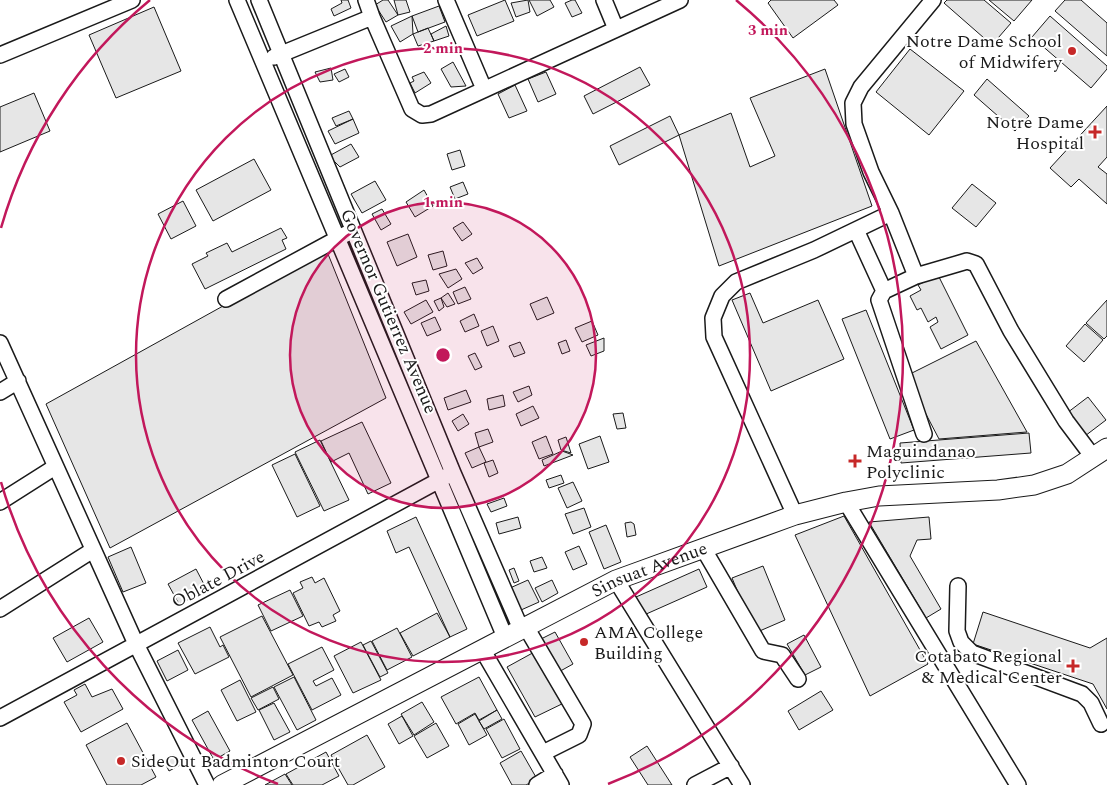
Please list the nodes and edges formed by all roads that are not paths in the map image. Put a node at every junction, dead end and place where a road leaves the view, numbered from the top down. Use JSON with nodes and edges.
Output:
{"nodes":[{"id":1,"x":132,"y":0,"type":"edge"},
{"id":2,"x":237,"y":0,"type":"edge"},
{"id":3,"x":259,"y":0,"type":"edge"},
{"id":4,"x":366,"y":0,"type":"edge"},
{"id":5,"x":446,"y":0,"type":"edge"},
{"id":6,"x":604,"y":0,"type":"edge"},
{"id":7,"x":680,"y":0,"type":"edge"},
{"id":8,"x":933,"y":0,"type":"edge"},
{"id":9,"x":372,"y":17,"type":"junction"},
{"id":10,"x":616,"y":29,"type":"junction"},
{"id":11,"x":282,"y":54,"type":"junction"},
{"id":12,"x":0,"y":55,"type":"edge"},
{"id":13,"x":263,"y":61,"type":"junction"},
{"id":14,"x":484,"y":89,"type":"junction"},
{"id":15,"x":891,"y":212,"type":"junction"},
{"id":16,"x":354,"y":230,"type":"junction"},
{"id":17,"x":856,"y":230,"type":"junction"},
{"id":18,"x":338,"y":238,"type":"junction"},
{"id":19,"x":916,"y":276,"type":"junction"},
{"id":20,"x":884,"y":291,"type":"junction"},
{"id":21,"x":226,"y":299,"type":"dead end"},
{"id":22,"x":0,"y":343,"type":"edge"},
{"id":23,"x":18,"y":381,"type":"junction"},
{"id":24,"x":0,"y":392,"type":"edge"},
{"id":25,"x":924,"y":434,"type":"dead end"},
{"id":26,"x":1100,"y":453,"type":"edge"},
{"id":27,"x":55,"y":467,"type":"junction"},
{"id":28,"x":446,"y":476,"type":"junction"},
{"id":29,"x":0,"y":502,"type":"edge"},
{"id":30,"x":846,"y":502,"type":"junction"},
{"id":31,"x":796,"y":515,"type":"junction"},
{"id":32,"x":703,"y":548,"type":"junction"},
{"id":33,"x":93,"y":550,"type":"junction"},
{"id":34,"x":616,"y":580,"type":"junction"},
{"id":35,"x":958,"y":586,"type":"dead end"},
{"id":36,"x":0,"y":609,"type":"edge"},
{"id":37,"x":517,"y":631,"type":"junction"},
{"id":38,"x":136,"y":644,"type":"junction"},
{"id":39,"x":482,"y":649,"type":"junction"},
{"id":40,"x":798,"y":679,"type":"dead end"},
{"id":41,"x":0,"y":718,"type":"edge"},
{"id":42,"x":1101,"y":724,"type":"dead end"},
{"id":43,"x":543,"y":752,"type":"junction"},
{"id":44,"x":730,"y":766,"type":"junction"},
{"id":45,"x":558,"y":779,"type":"edge"},
{"id":46,"x":207,"y":785,"type":"edge"},
{"id":47,"x":222,"y":785,"type":"edge"},
{"id":48,"x":537,"y":785,"type":"edge"},
{"id":49,"x":695,"y":785,"type":"edge"},
{"id":50,"x":742,"y":785,"type":"edge"},
{"id":51,"x":1018,"y":785,"type":"edge"}],
"edges":[{"from":1,"to":12,"type":"street"},
{"from":2,"to":13,"type":"street","name":"Governor Gutierrez Avenue"},
{"from":3,"to":11,"type":"street","name":"Governor Gutierrez Avenue"},
{"from":4,"to":9,"type":"street"},
{"from":5,"to":14,"type":"street"},
{"from":6,"to":10,"type":"street"},
{"from":7,"to":10,"type":"street"},
{"from":8,"to":15,"type":"street"},
{"from":9,"to":11,"type":"street"},
{"from":9,"to":14,"type":"street"},
{"from":10,"to":14,"type":"street"},
{"from":11,"to":13,"type":"street"},
{"from":11,"to":16,"type":"street","name":"Governor Gutierrez Avenue"},
{"from":13,"to":18,"type":"street","name":"Governor Gutierrez Avenue"},
{"from":15,"to":17,"type":"street"},
{"from":15,"to":19,"type":"street"},
{"from":16,"to":18,"type":"street"},
{"from":16,"to":28,"type":"street","name":"Governor Gutierrez Avenue"},
{"from":17,"to":20,"type":"street"},
{"from":17,"to":31,"type":"street"},
{"from":18,"to":21,"type":"street"},
{"from":18,"to":28,"type":"street","name":"Governor Gutierrez Avenue"},
{"from":19,"to":20,"type":"street"},
{"from":19,"to":26,"type":"street"},
{"from":20,"to":25,"type":"street"},
{"from":22,"to":23,"type":"street"},
{"from":23,"to":24,"type":"street"},
{"from":23,"to":27,"type":"street"},
{"from":26,"to":30,"type":"main road","name":"Sinsuat Avenue"},
{"from":27,"to":29,"type":"street"},
{"from":27,"to":33,"type":"street"},
{"from":28,"to":37,"type":"street","name":"Governor Gutierrez Avenue"},
{"from":28,"to":38,"type":"street","name":"Oblate Drive"},
{"from":30,"to":31,"type":"main road","name":"Sinsuat Avenue"},
{"from":30,"to":51,"type":"street"},
{"from":31,"to":32,"type":"main road","name":"Sinsuat Avenue"},
{"from":32,"to":34,"type":"main road","name":"Sinsuat Avenue"},
{"from":32,"to":40,"type":"street"},
{"from":33,"to":36,"type":"street"},
{"from":33,"to":38,"type":"street"},
{"from":34,"to":37,"type":"main road","name":"Sinsuat Avenue"},
{"from":34,"to":44,"type":"street"},
{"from":35,"to":42,"type":"street"},
{"from":37,"to":39,"type":"main road","name":"Sinsuat Avenue"},
{"from":37,"to":43,"type":"street","name":"Governor Gutierrez Avenue"},
{"from":38,"to":41,"type":"street","name":"Oblate Drive"},
{"from":38,"to":46,"type":"street"},
{"from":39,"to":43,"type":"street"},
{"from":39,"to":47,"type":"main road","name":"Sinsuat Avenue"},
{"from":43,"to":45,"type":"street"},
{"from":44,"to":49,"type":"street"},
{"from":44,"to":50,"type":"street"},
{"from":45,"to":48,"type":"street"}]}
